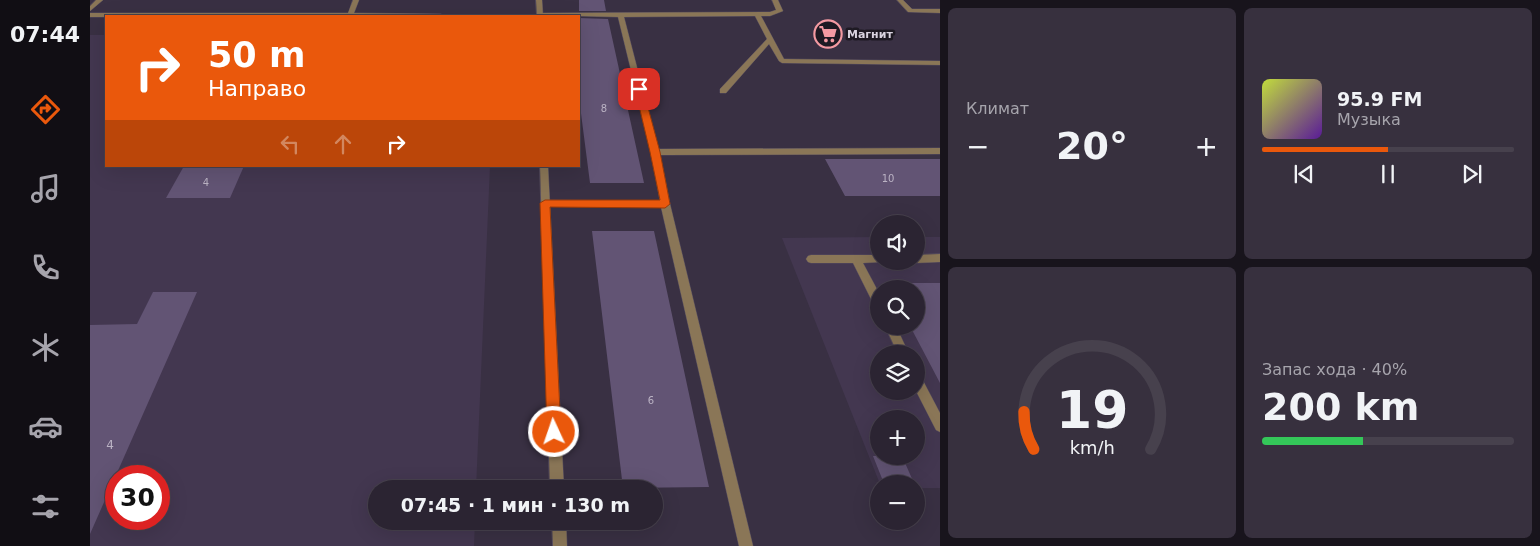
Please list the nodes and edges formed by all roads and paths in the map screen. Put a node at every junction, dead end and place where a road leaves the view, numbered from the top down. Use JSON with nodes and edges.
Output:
{"nodes":[{"id":1,"x":100,"y":0,"type":"edge"},
{"id":2,"x":356,"y":0,"type":"edge"},
{"id":3,"x":539,"y":0,"type":"edge"},
{"id":4,"x":775,"y":0,"type":"edge"},
{"id":5,"x":900,"y":0,"type":"edge"},
{"id":6,"x":90,"y":9,"type":"edge"},
{"id":7,"x":940,"y":11,"type":"edge"},
{"id":8,"x":620,"y":14,"type":"junction"},
{"id":9,"x":757,"y":14,"type":"junction"},
{"id":10,"x":90,"y":15,"type":"edge"},
{"id":11,"x":350,"y":15,"type":"edge"},
{"id":12,"x":540,"y":15,"type":"edge"},
{"id":13,"x":770,"y":39,"type":"junction"},
{"id":14,"x":940,"y":63,"type":"edge"},
{"id":15,"x":723,"y":91,"type":"dead end"},
{"id":16,"x":940,"y":151,"type":"edge"},
{"id":17,"x":655,"y":152,"type":"junction"},
{"id":18,"x":544,"y":167,"type":"edge"},
{"id":19,"x":545,"y":203,"type":"junction"},
{"id":20,"x":665,"y":204,"type":"junction"},
{"id":21,"x":940,"y":258,"type":"edge"},
{"id":22,"x":811,"y":259,"type":"dead end"},
{"id":23,"x":870,"y":259,"type":"edge"},
{"id":24,"x":925,"y":259,"type":"edge"},
{"id":25,"x":856,"y":260,"type":"junction"},
{"id":26,"x":870,"y":287,"type":"edge"},
{"id":27,"x":925,"y":397,"type":"edge"},
{"id":28,"x":940,"y":426,"type":"edge"},
{"id":29,"x":557,"y":480,"type":"edge"},
{"id":30,"x":559,"y":530,"type":"edge"},
{"id":31,"x":560,"y":546,"type":"edge"},
{"id":32,"x":746,"y":546,"type":"edge"}],
"edges":[{"from":1,"to":6,"type":"street"},
{"from":2,"to":11,"type":"street"},
{"from":3,"to":12,"type":"street"},
{"from":4,"to":9,"type":"street"},
{"from":5,"to":7,"type":"street"},
{"from":8,"to":9,"type":"street"},
{"from":8,"to":12,"type":"street"},
{"from":8,"to":17,"type":"street"},
{"from":9,"to":13,"type":"street"},
{"from":10,"to":11,"type":"street"},
{"from":13,"to":14,"type":"street"},
{"from":13,"to":15,"type":"street"},
{"from":16,"to":17,"type":"street"},
{"from":17,"to":20,"type":"street"},
{"from":18,"to":19,"type":"street"},
{"from":19,"to":20,"type":"street"},
{"from":19,"to":29,"type":"street"},
{"from":20,"to":32,"type":"street"},
{"from":21,"to":24,"type":"street"},
{"from":22,"to":25,"type":"street"},
{"from":23,"to":25,"type":"street"},
{"from":25,"to":26,"type":"street"},
{"from":27,"to":28,"type":"street"},
{"from":30,"to":31,"type":"street"}]}
